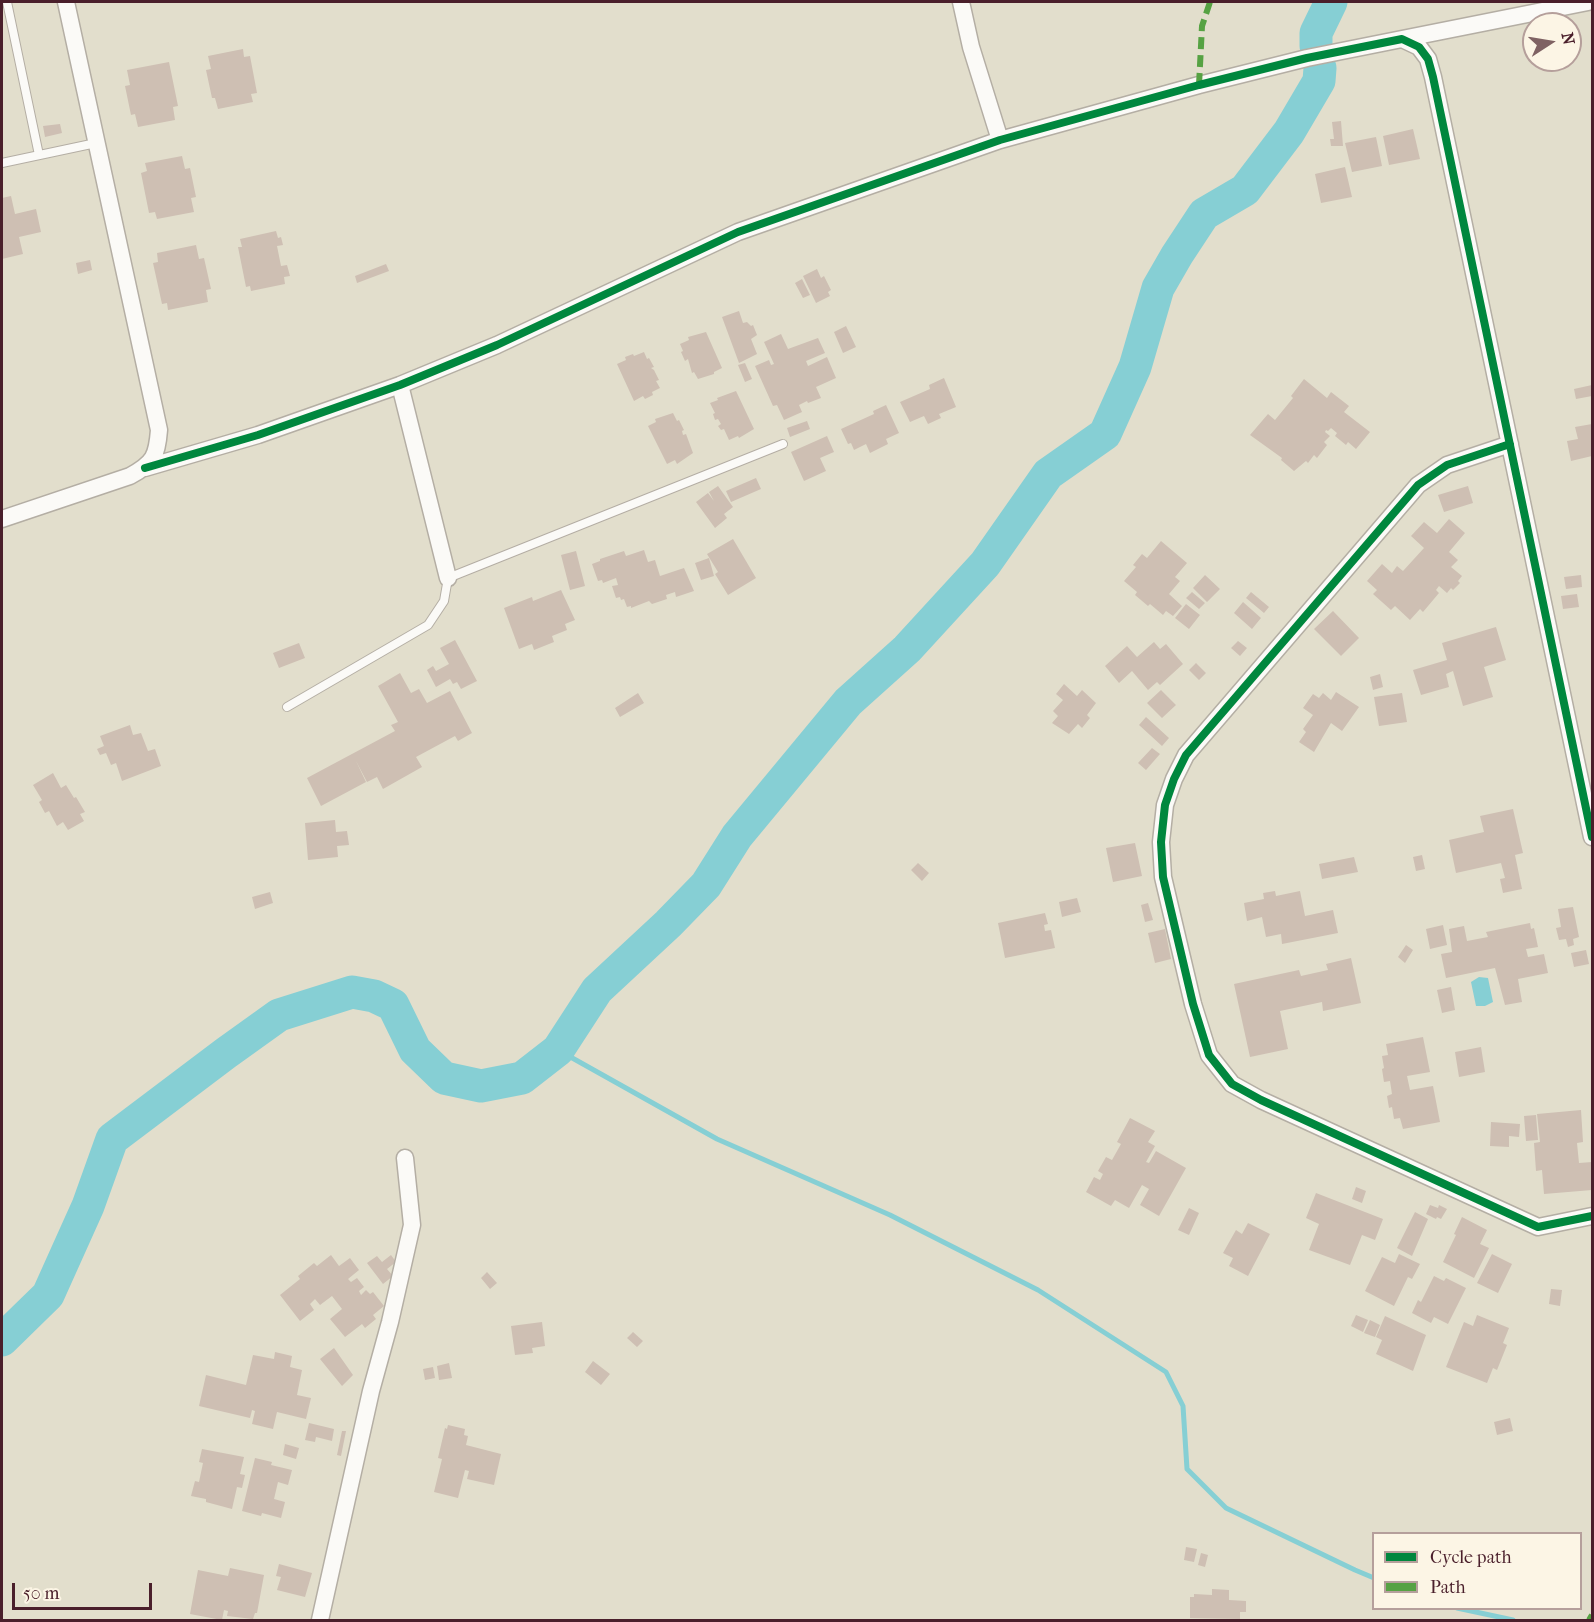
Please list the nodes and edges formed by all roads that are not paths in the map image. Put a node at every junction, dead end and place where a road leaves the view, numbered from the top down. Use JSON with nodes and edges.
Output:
{"nodes":[{"id":1,"x":7,"y":2,"type":"edge"},
{"id":2,"x":66,"y":2,"type":"edge"},
{"id":3,"x":961,"y":2,"type":"edge"},
{"id":4,"x":1588,"y":2,"type":"edge"},
{"id":5,"x":1402,"y":39,"type":"junction"},
{"id":6,"x":1000,"y":140,"type":"junction"},
{"id":7,"x":96,"y":143,"type":"junction"},
{"id":8,"x":39,"y":155,"type":"junction"},
{"id":9,"x":2,"y":163,"type":"edge"},
{"id":10,"x":400,"y":385,"type":"junction"},
{"id":11,"x":783,"y":444,"type":"dead end"},
{"id":12,"x":1510,"y":444,"type":"junction"},
{"id":13,"x":145,"y":468,"type":"junction"},
{"id":14,"x":2,"y":519,"type":"edge"},
{"id":15,"x":448,"y":578,"type":"junction"},
{"id":16,"x":287,"y":707,"type":"dead end"},
{"id":17,"x":1593,"y":837,"type":"edge"},
{"id":18,"x":405,"y":1158,"type":"dead end"},
{"id":19,"x":1593,"y":1216,"type":"edge"},
{"id":20,"x":320,"y":1620,"type":"edge"}],
"edges":[{"from":1,"to":8,"type":"lane"},
{"from":2,"to":7,"type":"street"},
{"from":3,"to":6,"type":"street"},
{"from":4,"to":5,"type":"street"},
{"from":5,"to":6,"type":"street"},
{"from":5,"to":12,"type":"street"},
{"from":6,"to":10,"type":"street"},
{"from":7,"to":8,"type":"lane"},
{"from":7,"to":13,"type":"street"},
{"from":8,"to":9,"type":"lane"},
{"from":10,"to":13,"type":"street"},
{"from":10,"to":15,"type":"street"},
{"from":11,"to":15,"type":"lane"},
{"from":12,"to":17,"type":"street"},
{"from":12,"to":19,"type":"street"},
{"from":13,"to":14,"type":"street"},
{"from":15,"to":16,"type":"lane"},
{"from":18,"to":20,"type":"street"}]}
